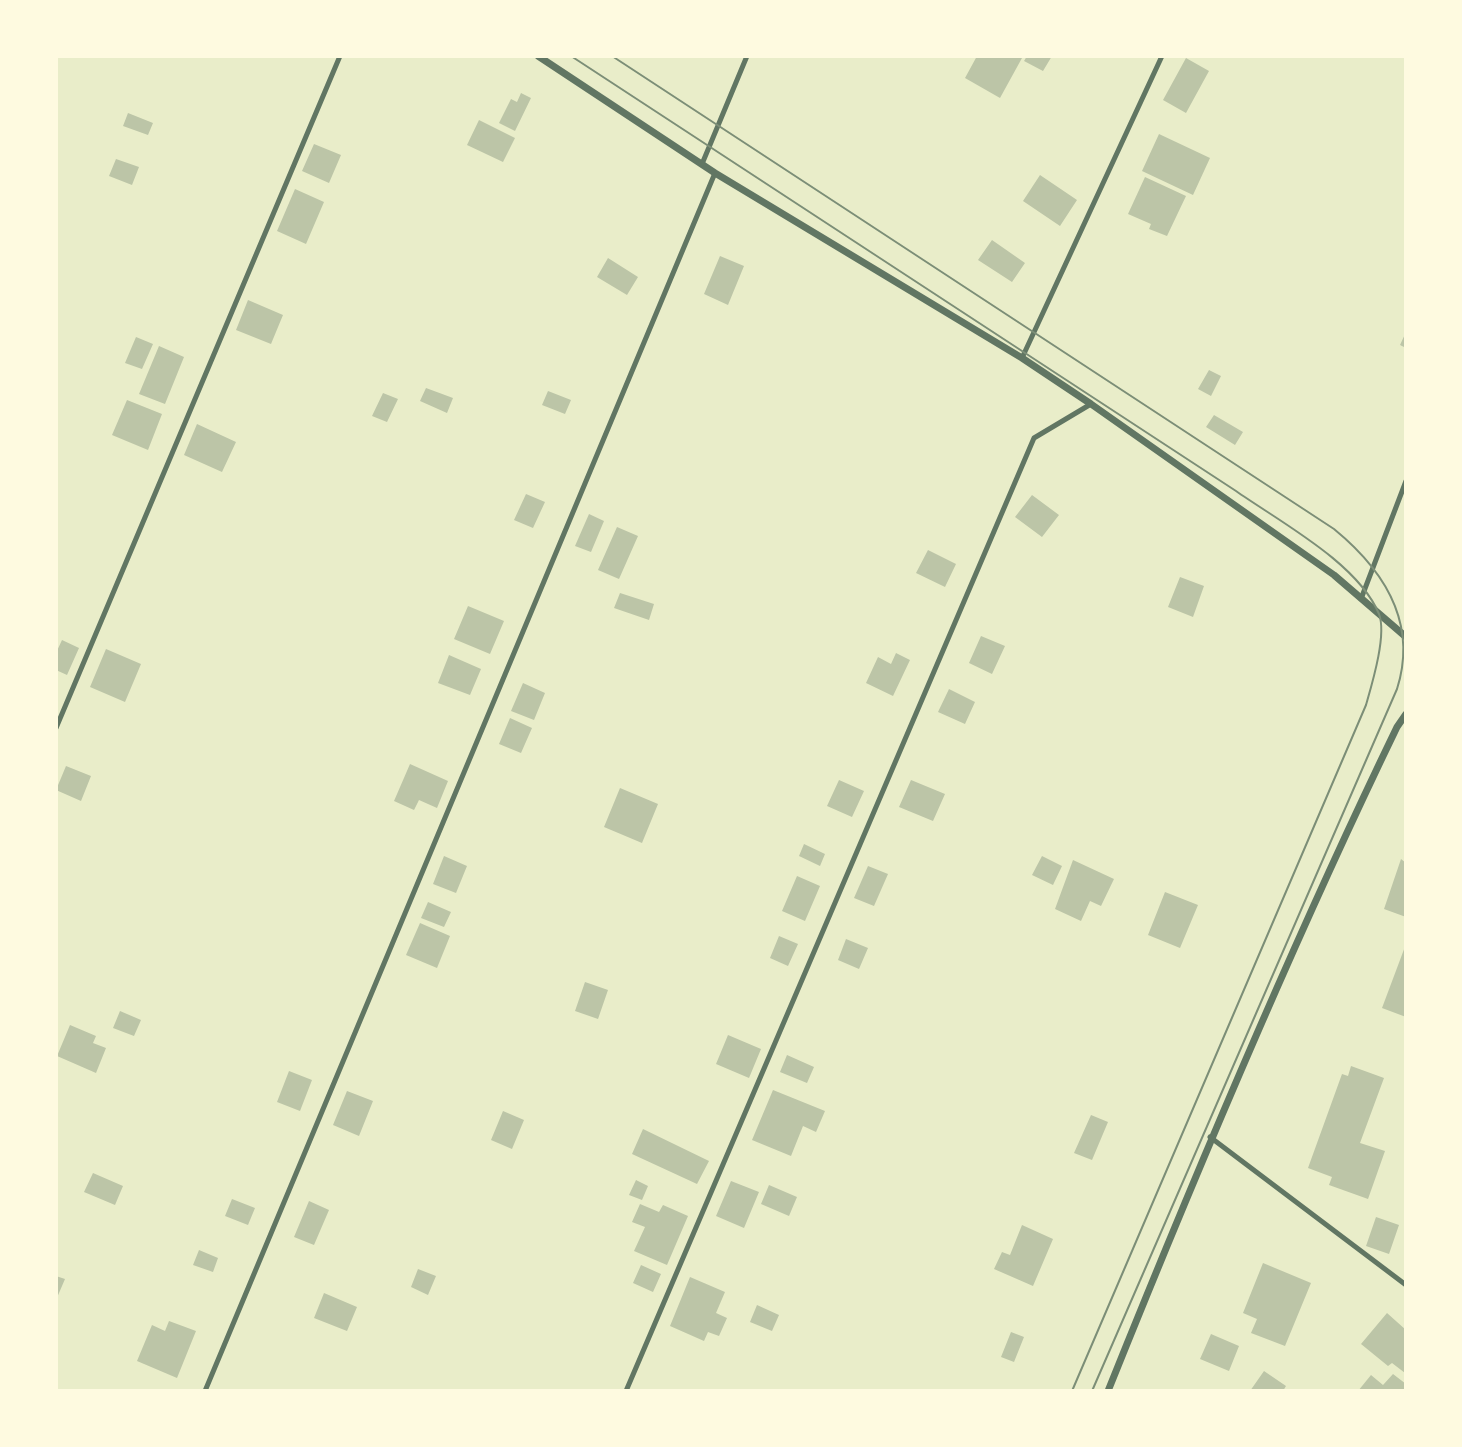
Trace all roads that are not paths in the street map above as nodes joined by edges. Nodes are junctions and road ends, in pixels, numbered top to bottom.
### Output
1 (341, 56) edge
2 (538, 56) edge
3 (747, 56) edge
4 (1162, 56) edge
5 (702, 164) junction
6 (715, 173) junction
7 (1023, 358) junction
8 (1091, 404) junction
9 (1406, 481) edge
10 (1361, 599) junction
11 (1406, 637) edge
12 (1406, 715) edge
13 (56, 728) edge
14 (1210, 1137) junction
15 (1406, 1285) edge
16 (205, 1391) edge
17 (626, 1391) edge
18 (1108, 1391) edge

1 - 13 lane
2 - 5 street
3 - 5 lane
4 - 7 lane
5 - 6 street
6 - 7 street
6 - 16 lane
7 - 8 street
8 - 10 street
8 - 17 lane
9 - 10 lane
10 - 11 street
12 - 14 street
14 - 15 lane
14 - 18 street

